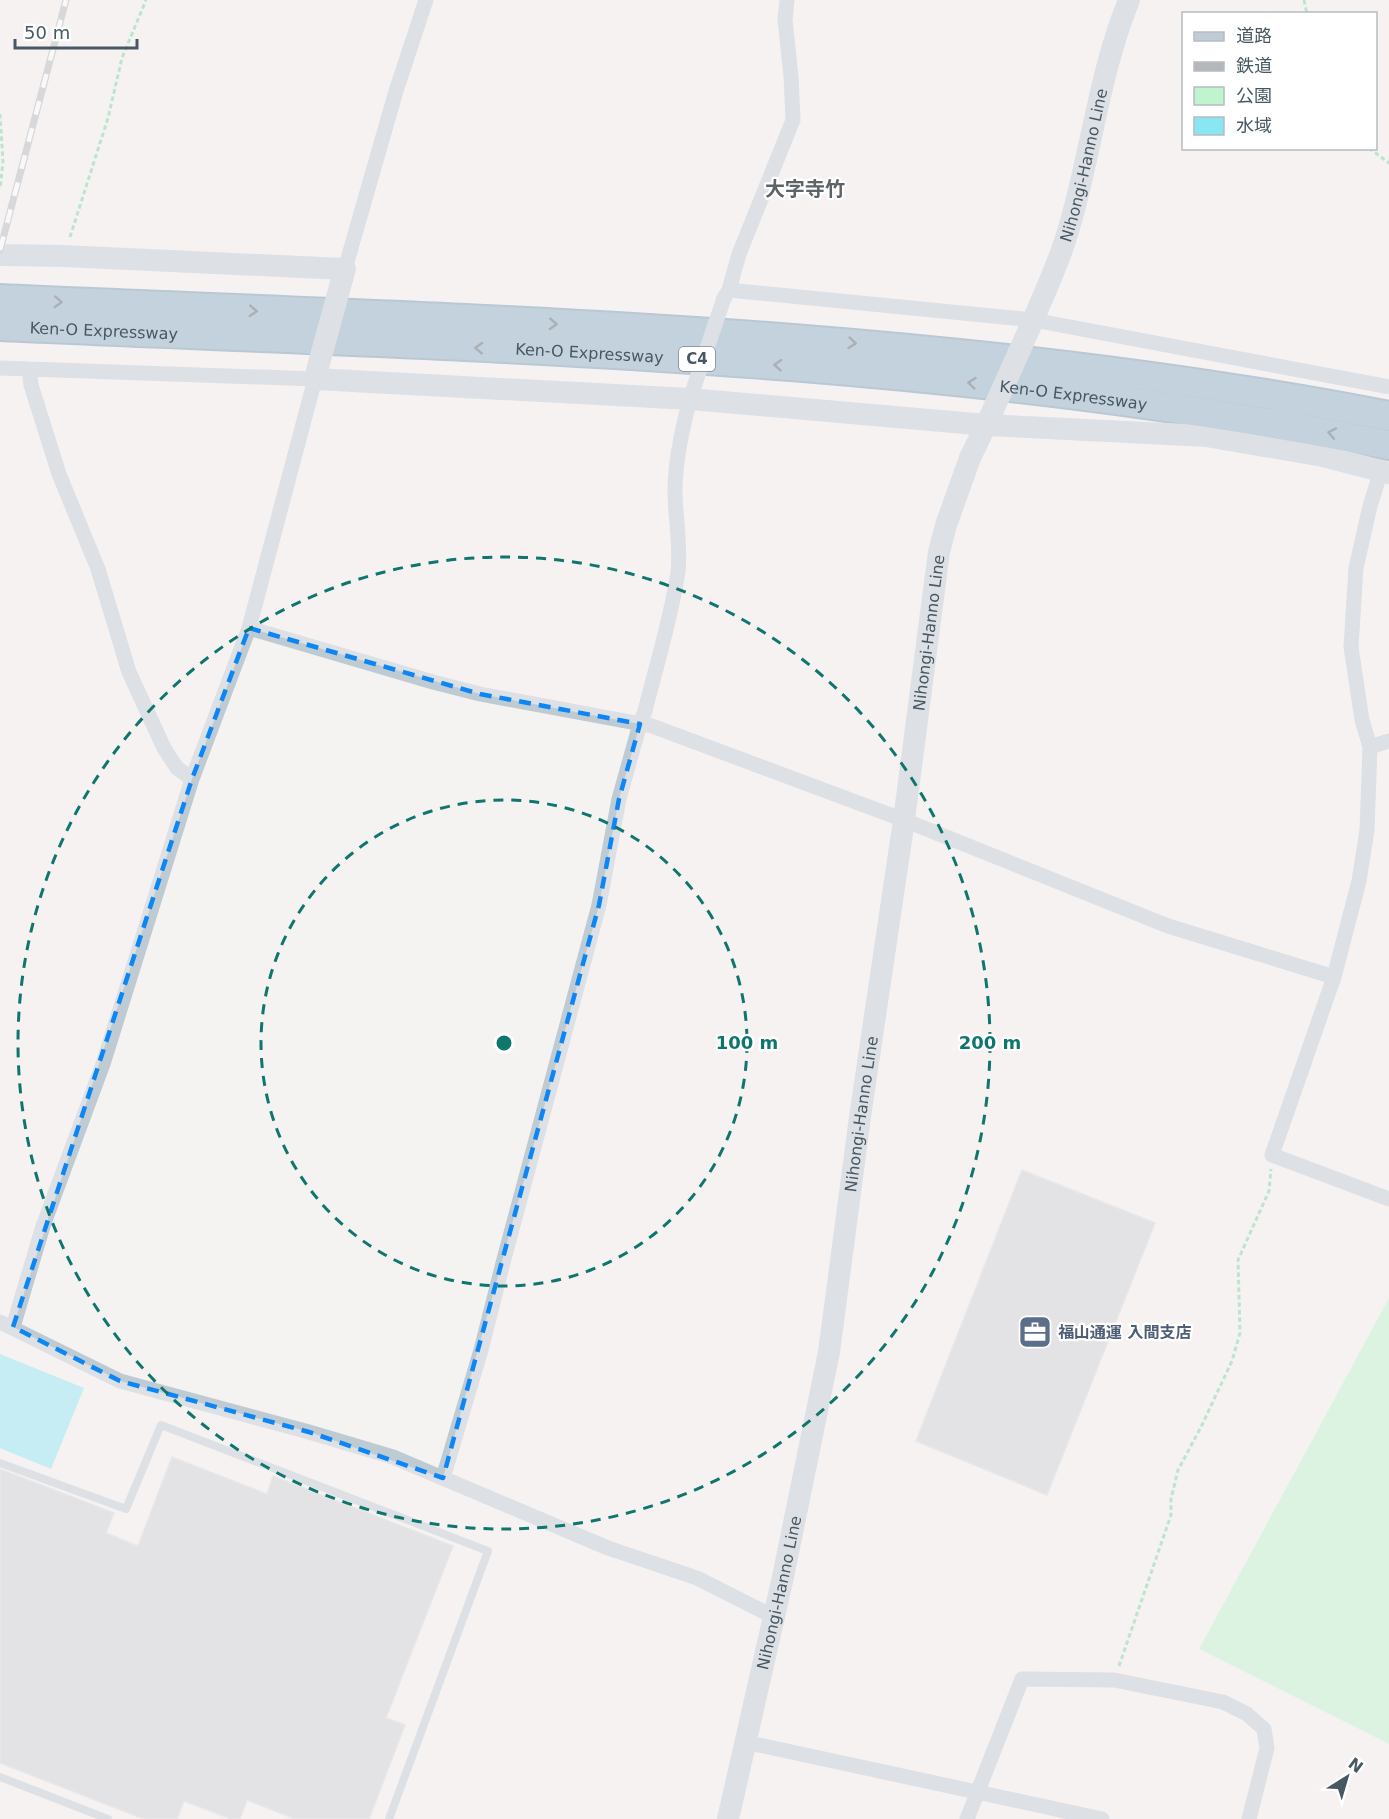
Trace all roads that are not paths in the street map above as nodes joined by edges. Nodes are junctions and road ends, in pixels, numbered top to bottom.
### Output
1 (426, 0) edge
2 (787, 0) edge
3 (1130, 0) edge
4 (0, 255) edge
5 (343, 276) junction
6 (727, 294) junction
7 (0, 299) edge
8 (1031, 324) junction
9 (0, 326) edge
10 (0, 368) edge
11 (29, 369) junction
12 (316, 373) junction
13 (1389, 387) edge
14 (692, 393) junction
15 (1389, 416) edge
16 (990, 417) junction
17 (1386, 463) edge
18 (249, 628) junction
19 (640, 724) junction
20 (1389, 741) edge
21 (1370, 747) junction
22 (192, 779) junction
23 (904, 820) junction
24 (1334, 977) junction
25 (1389, 1198) edge
26 (7, 1325) edge
27 (0, 1463) edge
28 (443, 1478) junction
29 (774, 1617) junction
30 (745, 1742) junction
31 (0, 1777) edge
32 (977, 1793) junction
33 (108, 1819) edge
34 (389, 1819) edge
35 (728, 1819) edge
36 (967, 1819) edge
37 (1102, 1819) edge
38 (1249, 1819) edge

1 - 5 street
2 - 6 street
3 - 8 main road, Nihongi-Hanno Line
4 - 5 main road
5 - 12 main road, bridge
6 - 8 street
6 - 14 street, bridge
7 -> 15 highway, Ken-O Expressway / C4
8 - 13 street
8 - 16 main road, Nihongi-Hanno Line, bridge
17 -> 9 highway, Ken-O Expressway / C4
10 - 11 street
11 - 12 street
11 - 22 street
12 - 14 main road
12 - 18 street
14 - 16 main road
14 - 19 street
16 - 17 main road
16 - 23 main road, Nihongi-Hanno Line
17 - 21 street
18 - 19 street
18 - 22 street
19 - 23 street
19 - 28 street
20 - 21 street
21 - 24 street
22 - 26 street
23 - 24 street
23 - 29 main road, Nihongi-Hanno Line
24 - 25 street
26 - 28 street
27 - 34 lane
28 - 29 street
29 - 30 main road, Nihongi-Hanno Line
30 - 32 street
30 - 35 main road, Nihongi-Hanno Line
31 - 33 lane
32 - 36 street
32 - 37 street
32 - 38 street

